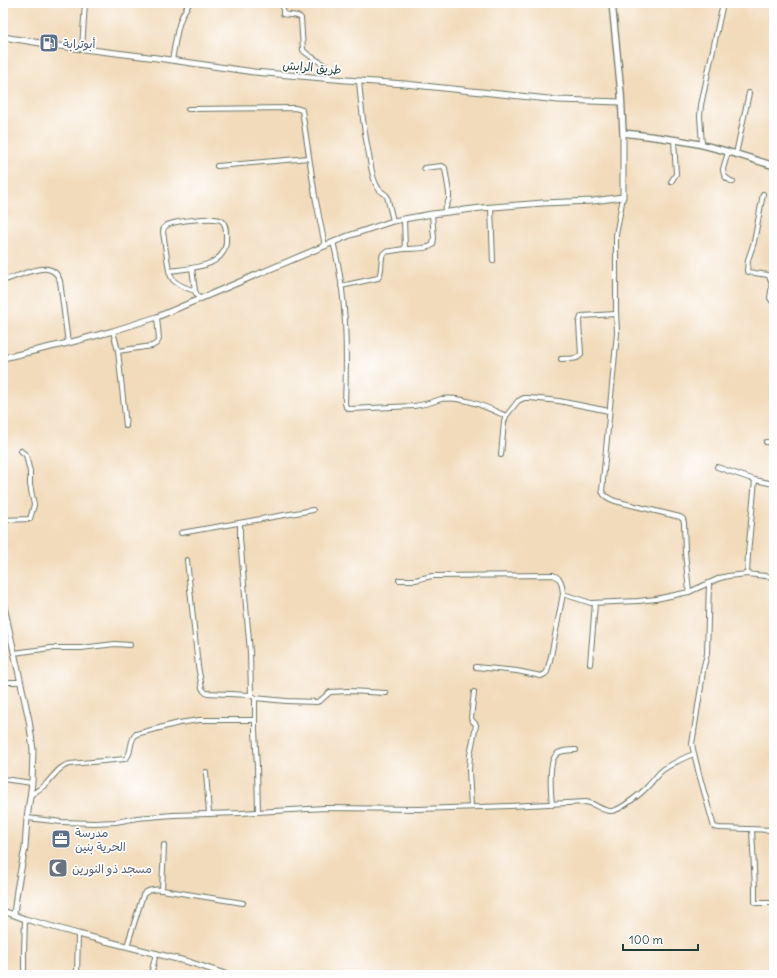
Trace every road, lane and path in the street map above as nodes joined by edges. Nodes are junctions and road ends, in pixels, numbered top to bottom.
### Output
1 (85, 3) edge
2 (190, 3) edge
3 (283, 3) edge
4 (612, 3) edge
5 (723, 3) edge
6 (3, 37) edge
7 (82, 49) junction
8 (172, 60) junction
9 (329, 79) junction
10 (359, 81) junction
11 (749, 93) dead end
12 (621, 102) junction
13 (188, 109) dead end
14 (623, 133) junction
15 (674, 140) junction
16 (702, 145) junction
17 (728, 152) junction
18 (736, 154) junction
19 (310, 158) junction
20 (216, 166) dead end
21 (774, 166) edge
22 (424, 168) dead end
23 (671, 182) dead end
24 (733, 182) dead end
25 (763, 194) dead end
26 (622, 197) junction
27 (491, 207) junction
28 (444, 212) junction
29 (432, 214) junction
30 (404, 219) junction
31 (393, 221) junction
32 (333, 242) junction
33 (324, 246) junction
34 (406, 249) junction
35 (493, 261) dead end
36 (192, 268) junction
37 (169, 270) junction
38 (3, 280) edge
39 (341, 286) junction
40 (194, 291) junction
41 (200, 299) junction
42 (774, 302) edge
43 (616, 314) junction
44 (157, 316) junction
45 (113, 331) junction
46 (68, 343) junction
47 (118, 351) junction
48 (3, 358) edge
49 (561, 359) dead end
50 (609, 411) junction
51 (506, 416) junction
52 (126, 426) dead end
53 (766, 442) dead end
54 (774, 443) edge
55 (21, 451) dead end
56 (501, 455) dead end
57 (717, 467) dead end
58 (755, 480) junction
59 (774, 484) edge
60 (313, 510) dead end
61 (3, 520) edge
62 (240, 523) junction
63 (181, 533) dead end
64 (187, 560) dead end
65 (747, 574) junction
66 (774, 577) edge
67 (399, 580) dead end
68 (709, 583) junction
69 (689, 592) junction
70 (563, 594) junction
71 (3, 602) edge
72 (595, 603) junction
73 (130, 645) dead end
74 (14, 653) junction
75 (590, 664) dead end
76 (476, 667) dead end
77 (3, 682) edge
78 (21, 682) junction
79 (386, 692) dead end
80 (474, 692) dead end
81 (251, 695) junction
82 (255, 698) junction
83 (255, 720) junction
84 (576, 750) dead end
85 (694, 754) junction
86 (206, 772) dead end
87 (3, 779) edge
88 (32, 783) junction
89 (31, 794) junction
90 (552, 804) junction
91 (471, 807) junction
92 (258, 812) junction
93 (209, 814) junction
94 (27, 818) junction
95 (752, 830) junction
96 (774, 830) edge
97 (164, 845) dead end
98 (162, 890) junction
99 (242, 903) dead end
100 (774, 903) edge
101 (3, 911) edge
102 (14, 914) junction
103 (25, 919) junction
104 (78, 934) junction
105 (127, 946) junction
106 (156, 953) junction
107 (24, 975) edge
108 (78, 975) edge
109 (151, 975) edge
110 (228, 975) edge

1 - 7 street
2 - 8 street
3 - 9 street
4 - 12 main road
5 - 16 street
6 - 7 street, طريق الرابش
7 - 8 street, طريق الرابش
8 - 9 street, طريق الرابش
9 - 10 street, طريق الرابش
10 - 12 street, طريق الرابش
10 - 31 street
11 - 18 street
12 - 14 main road
13 - 19 street
14 - 15 main road
14 - 26 street
15 - 16 main road
15 - 23 street
16 - 17 main road
17 - 18 main road
17 - 24 street
18 - 21 main road
19 - 20 street
19 - 33 street
22 - 28 street
25 - 42 street
26 - 27 street
26 - 43 street
27 - 28 street
27 - 35 street
28 - 29 street
29 - 30 street
29 - 34 street
30 - 31 street
30 - 34 street
31 - 32 street
32 - 33 street
32 - 39 street
33 - 41 street
34 - 39 street
36 - 37 street
36 - 37 street
36 - 40 street
37 - 40 street
38 - 46 street
39 - 51 street
40 - 41 street
41 - 44 street
43 - 49 street
43 - 50 street
44 - 45 street
44 - 47 street
45 - 46 street
45 - 47 street
46 - 48 street
47 - 52 street
50 - 51 street
50 - 69 street
51 - 56 street
53 - 54 street
55 - 61 street
57 - 58 street
58 - 59 street
58 - 65 street
60 - 62 street
62 - 63 street
62 - 81 street
64 - 81 street
65 - 66 street
65 - 68 street
67 - 70 street
68 - 69 street
68 - 85 street
69 - 72 street
70 - 72 street
70 - 76 street
71 - 74 street
72 - 75 street
73 - 74 street
74 - 78 street
77 - 78 street
78 - 88 street
79 - 82 street
80 - 91 street
81 - 82 street
82 - 83 street
83 - 89 street
83 - 92 street
84 - 90 street
85 - 90 street
85 - 95 street
86 - 93 street
87 - 88 street
88 - 89 street
89 - 94 street
90 - 91 street
91 - 92 street
92 - 93 street
93 - 94 street
94 - 102 street
95 - 96 street
95 - 100 street
97 - 98 street
98 - 99 street
98 - 105 street
101 - 102 street
102 - 103 street
103 - 104 street
103 - 107 street
104 - 105 street
104 - 108 street
105 - 106 street
106 - 109 street
106 - 110 street

